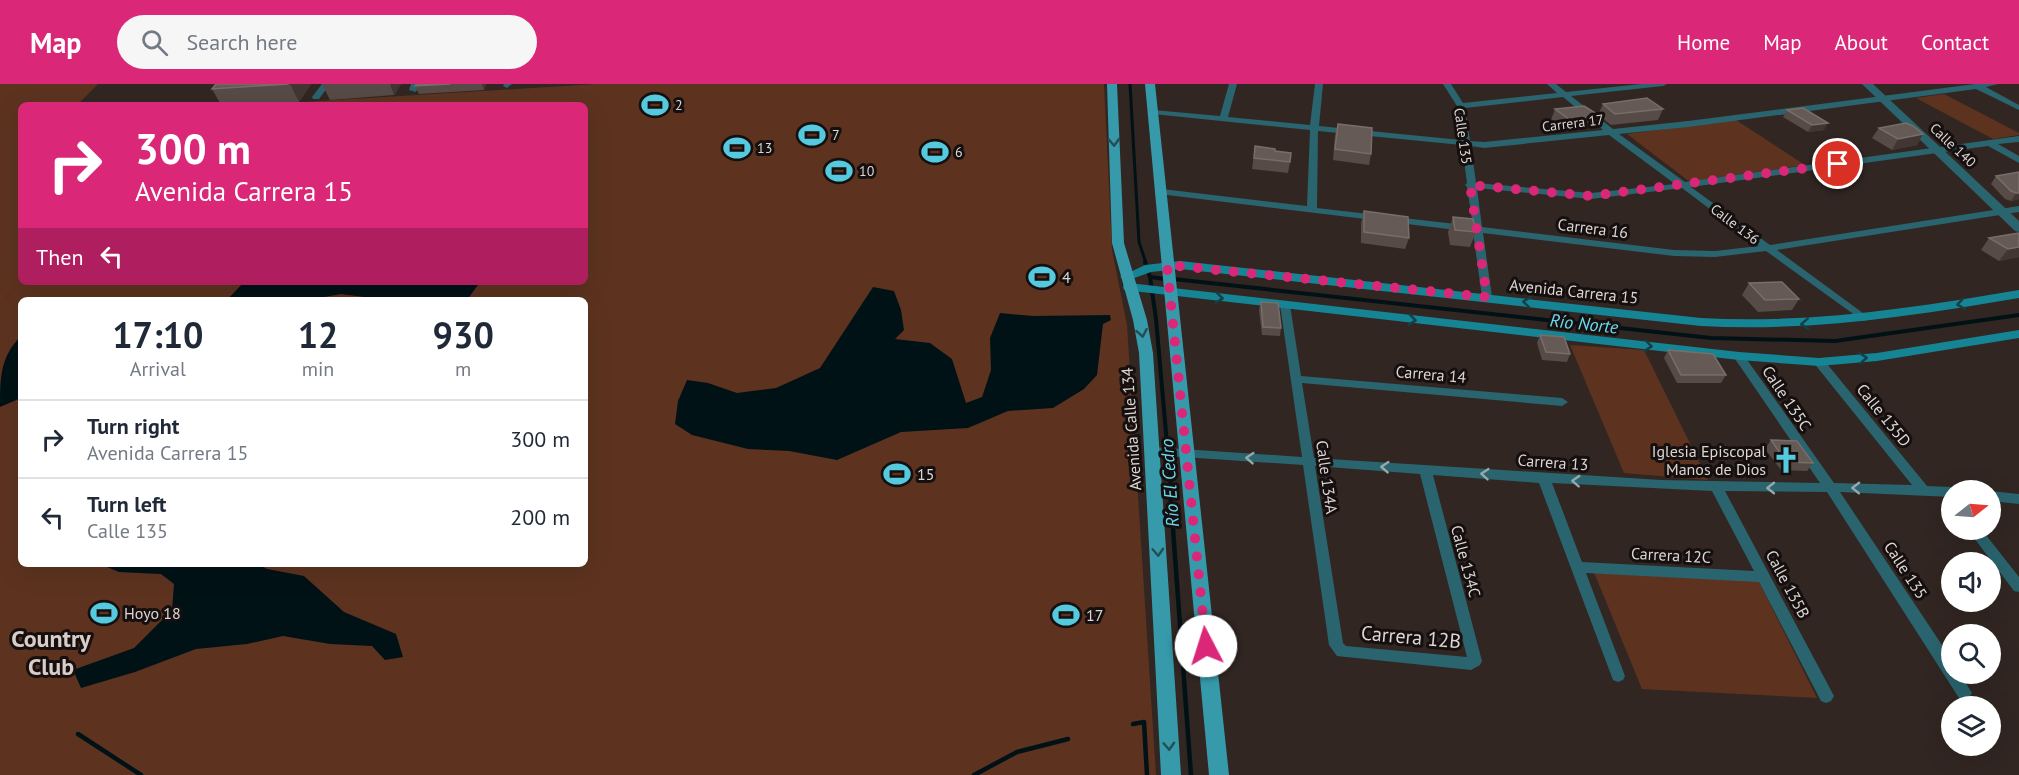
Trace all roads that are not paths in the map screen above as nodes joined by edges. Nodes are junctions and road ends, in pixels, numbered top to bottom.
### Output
1 (326, 84) edge
2 (1112, 84) edge
3 (1150, 84) edge
4 (1233, 84) edge
5 (1319, 84) edge
6 (1447, 84) edge
7 (1551, 84) edge
8 (1663, 84) edge
9 (1867, 84) edge
10 (1994, 84) edge
11 (1977, 86) junction
12 (1565, 95) junction
13 (316, 97) dead end
14 (1883, 99) junction
15 (1461, 106) junction
16 (2019, 108) edge
17 (1153, 112) junction
18 (1223, 119) junction
19 (1314, 129) junction
20 (1611, 132) junction
21 (2019, 139) edge
22 (1988, 143) junction
23 (1464, 145) junction
24 (1936, 150) junction
25 (2019, 160) edge
26 (1470, 185) junction
27 (1683, 185) junction
28 (1162, 192) junction
29 (1312, 209) junction
30 (2019, 209) edge
31 (2001, 211) junction
32 (2019, 228) edge
33 (1477, 230) junction
34 (1768, 248) junction
35 (1164, 268) junction
36 (1131, 284) junction
37 (1166, 290) junction
38 (2019, 294) edge
39 (1487, 297) junction
40 (1285, 305) junction
41 (1863, 318) junction
42 (2019, 334) edge
43 (1739, 356) junction
44 (1819, 362) junction
45 (1296, 378) junction
46 (1562, 402) dead end
47 (1170, 452) junction
48 (1308, 462) junction
49 (1425, 469) junction
50 (1544, 479) junction
51 (1717, 488) junction
52 (1829, 488) junction
53 (1923, 490) junction
54 (1941, 493) edge
55 (2001, 497) edge
56 (2019, 499) edge
57 (1983, 540) edge
58 (1577, 567) junction
59 (1764, 577) junction
60 (2019, 587) edge
61 (1342, 652) joint
62 (1941, 656) edge
63 (1475, 661) joint
64 (1618, 676) dead end
65 (1959, 684) edge
66 (1964, 693) dead end
67 (1826, 696) dead end
68 (1171, 775) edge
69 (1219, 775) edge

1 - 13 street
2 -> 36 main road, Avenida Calle 134
3 - 17 main road, Avenida Calle 134
4 - 18 street
5 - 19 street
6 - 15 street, Calle 135
7 - 12 street, Calle 136
8 - 12 street
9 - 14 street, Calle 140
10 - 11 street, Carrera 17
11 - 14 street, Carrera 17
11 - 16 street
12 - 15 street
12 - 20 street, Calle 136
14 - 20 street, Carrera 17
14 - 24 street, Calle 140
15 - 23 street, Calle 135
17 - 18 street, Carrera 17
17 - 28 main road, Avenida Calle 134
18 - 19 street, Carrera 17
19 - 23 street, Carrera 17
19 - 29 street
20 - 23 street, Carrera 17
20 - 27 street, Calle 136
21 - 22 street
22 - 24 street
22 - 25 street
23 - 26 street, Calle 135
24 - 27 street
24 - 31 street, Calle 140
26 - 27 street
26 - 33 street, Calle 135
27 - 34 street, Calle 136
28 - 29 street, Carrera 16
28 - 35 main road, Avenida Calle 134
29 - 33 street, Carrera 16
30 - 31 street, Carrera 16
31 - 32 street, Calle 140
31 - 34 street, Carrera 16
33 - 34 street, Carrera 16
33 - 39 street, Calle 135
34 - 41 street, Calle 136
35 - 36 main road, Avenida Carrera 15
35 - 37 main road, Avenida Calle 134
35 - 39 main road, Avenida Carrera 15
36 - 37 main road
36 -> 47 main road, Avenida Calle 134
37 -> 40 main road
37 - 47 main road, Avenida Calle 134
38 -> 41 main road, Avenida Carrera 15
41 -> 39 main road, Avenida Carrera 15
40 -> 43 main road
40 - 45 street, Calle 134A
44 -> 42 main road
43 - 44 main road
43 - 52 street, Calle 135C
44 - 53 street, Calle 135D
45 - 46 street, Carrera 14
45 - 48 street, Calle 134A
48 -> 47 street, Carrera 13
47 -> 68 main road, Avenida Calle 134
47 - 69 main road, Avenida Calle 134
49 -> 48 street, Carrera 13
48 - 61 street, Calle 134A
50 -> 49 street, Carrera 13
49 - 63 street, Calle 134C
51 -> 50 street, Carrera 13
50 - 58 street
52 -> 51 street, Carrera 13
51 - 59 street, Calle 135B
53 -> 52 street, Carrera 13
52 - 62 street, Calle 135
53 - 54 street, Carrera 13
55 - 56 street
57 - 60 street
58 - 59 street, Carrera 12C
58 - 64 street
59 - 67 street, Calle 135B
61 - 63 street, Carrera 12B
65 - 66 street, Calle 135

